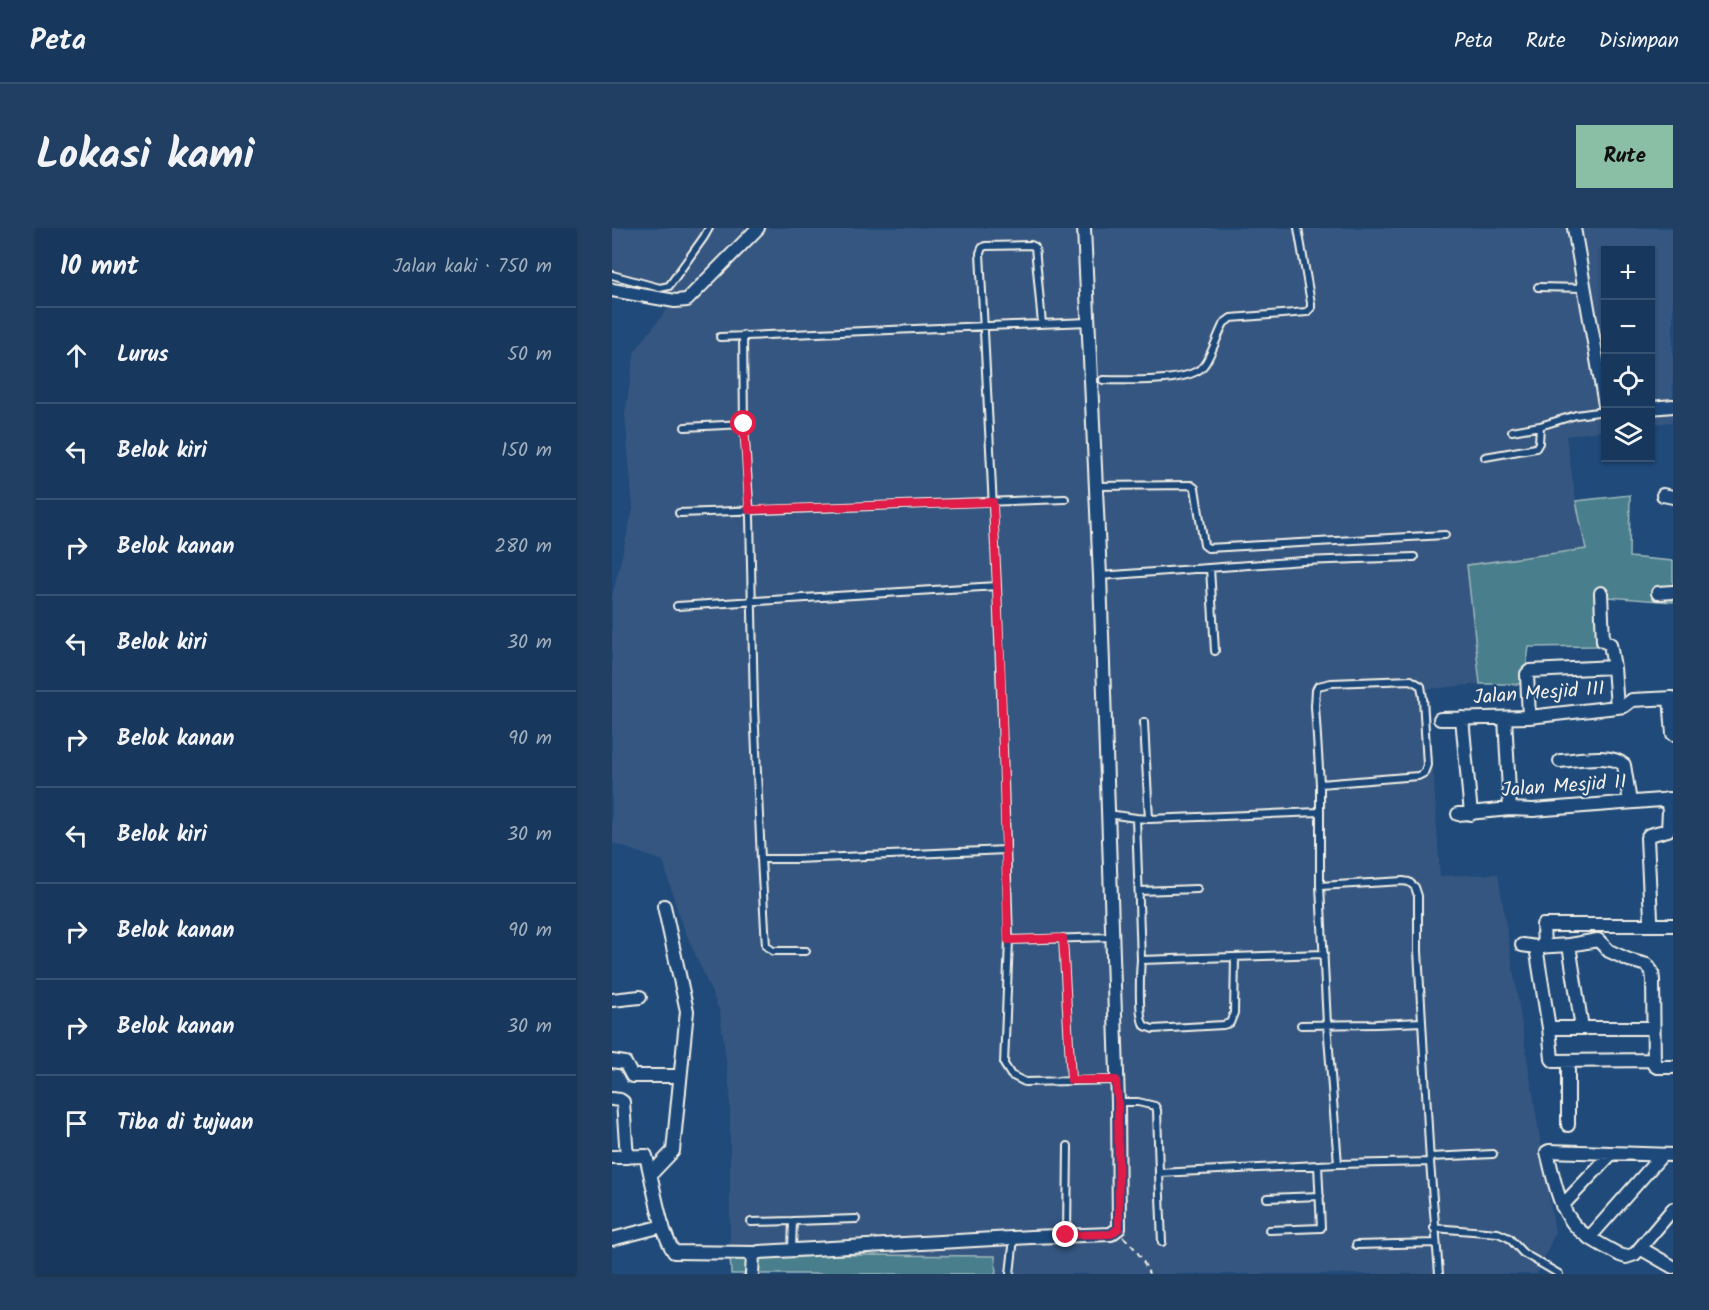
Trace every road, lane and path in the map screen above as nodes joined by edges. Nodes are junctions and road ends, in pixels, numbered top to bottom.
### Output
1 (709, 228) edge
2 (758, 228) edge
3 (1084, 228) edge
4 (1298, 228) edge
5 (1574, 228) edge
6 (612, 274) edge
7 (1538, 287) dead end
8 (1584, 288) junction
9 (612, 290) edge
10 (1088, 322) junction
11 (1042, 324) junction
12 (984, 326) junction
13 (743, 335) junction
14 (720, 337) dead end
15 (1103, 380) dead end
16 (1601, 383) edge
17 (1673, 406) edge
18 (1655, 408) edge
19 (1601, 412) edge
20 (744, 424) junction
21 (1540, 426) junction
22 (685, 427) dead end
23 (1512, 431) dead end
24 (1485, 458) dead end
25 (1095, 486) junction
26 (1065, 499) dead end
27 (993, 502) junction
28 (749, 510) junction
29 (680, 513) dead end
30 (1445, 535) dead end
31 (1414, 557) dead end
32 (1210, 568) junction
33 (1100, 576) junction
34 (997, 586) junction
35 (1601, 592) dead end
36 (1658, 592) dead end
37 (1673, 592) edge
38 (752, 601) junction
39 (677, 606) dead end
40 (1215, 651) dead end
41 (1614, 667) junction
42 (1672, 698) edge
43 (1617, 707) junction
44 (1529, 717) junction
45 (1462, 718) junction
46 (1504, 718) junction
47 (1440, 719) dead end
48 (1144, 722) dead end
49 (1673, 734) edge
50 (1560, 761) dead end
51 (1320, 784) junction
52 (1670, 799) edge
53 (1630, 802) junction
54 (1510, 809) junction
55 (1319, 812) junction
56 (1108, 814) junction
57 (1136, 818) junction
58 (1149, 819) junction
59 (1006, 850) junction
60 (761, 859) junction
61 (1320, 886) junction
62 (1197, 889) dead end
63 (1139, 891) junction
64 (664, 906) dead end
65 (1649, 925) junction
66 (1673, 925) edge
67 (1112, 937) junction
68 (1063, 938) junction
69 (1008, 940) junction
70 (1522, 945) dead end
71 (1569, 945) junction
72 (1540, 947) junction
73 (806, 951) dead end
74 (1324, 954) junction
75 (1235, 957) junction
76 (1140, 960) junction
77 (640, 997) dead end
78 (612, 1000) edge
79 (1422, 1022) junction
80 (1327, 1024) junction
81 (1301, 1025) dead end
82 (1549, 1028) junction
83 (1582, 1028) junction
84 (1653, 1028) junction
85 (612, 1061) edge
86 (1568, 1061) junction
87 (1654, 1064) junction
88 (1673, 1067) edge
89 (680, 1076) junction
90 (1071, 1080) junction
91 (1116, 1080) junction
92 (612, 1099) edge
93 (1118, 1102) junction
94 (1568, 1125) dead end
95 (1068, 1146) dead end
96 (1493, 1154) dead end
97 (1611, 1154) junction
98 (1668, 1155) edge
99 (612, 1157) edge
100 (627, 1157) junction
101 (1430, 1159) junction
102 (1338, 1164) junction
103 (1318, 1165) junction
104 (1159, 1173) junction
105 (651, 1174) junction
106 (1320, 1196) junction
107 (1267, 1198) dead end
108 (1562, 1206) junction
109 (1673, 1209) edge
110 (856, 1219) dead end
111 (793, 1221) junction
112 (751, 1222) dead end
113 (663, 1226) junction
114 (1434, 1228) junction
115 (1269, 1230) dead end
116 (1116, 1232) junction
117 (1066, 1235) junction
118 (1014, 1238) junction
119 (1589, 1238) junction
120 (612, 1239) edge
121 (1162, 1242) dead end
122 (1436, 1243) junction
123 (1356, 1245) dead end
124 (1640, 1248) junction
125 (792, 1249) junction
126 (755, 1253) junction
127 (1673, 1267) edge
128 (752, 1274) edge
129 (1010, 1274) edge
130 (1149, 1274) edge
131 (1439, 1274) edge
132 (1559, 1274) edge

1 - 6 lane
2 - 9 street
3 - 10 street
4 - 15 lane
5 - 8 street
7 - 8 lane
8 - 16 street
10 - 11 lane
10 - 25 street
11 - 12 lane
11 - 12 lane
12 - 13 lane
12 - 27 lane
13 - 14 lane
13 - 20 lane
17 - 18 street
19 - 21 lane
20 - 22 lane
20 - 28 lane
21 - 23 lane
21 - 24 lane
25 - 30 lane
25 - 33 street
26 - 27 lane
27 - 28 lane
27 - 34 lane
28 - 29 lane
28 - 38 lane
31 - 32 lane
32 - 33 lane
32 - 40 lane
33 - 56 street
34 - 38 lane
34 - 59 lane
35 - 41 street
36 - 37 street
38 - 39 lane
38 - 60 lane
41 - 43 street
41 - 44 street
42 - 43 street, Jalan Mesjid III
42 - 49 street
43 - 44 street, Jalan Mesjid III
44 - 46 street, Jalan Mesjid III
45 - 46 street, Jalan Mesjid III
45 - 47 street, Jalan Mesjid III
45 - 54 street, Jalan Mesjid II
46 - 54 street
48 - 58 lane
50 - 53 street
51 - 51 lane
51 - 55 lane
52 - 53 street, Jalan Mesjid II
52 - 65 street
53 - 54 street, Jalan Mesjid II
55 - 58 lane
55 - 61 lane
56 - 57 lane
56 - 67 street
57 - 58 lane
57 - 63 lane
59 - 60 lane
59 - 69 lane
60 - 73 lane
61 - 74 lane
61 - 79 lane
62 - 63 lane
63 - 76 lane
64 - 89 street
65 - 66 street
65 - 72 street
67 - 68 lane
67 - 91 street
68 - 69 lane
68 - 90 lane
69 - 90 lane
70 - 72 street
71 - 72 street
71 - 83 street
71 - 84 street
72 - 82 street
74 - 75 lane
74 - 80 lane
75 - 76 lane
75 - 76 lane
77 - 78 street
79 - 80 lane
79 - 101 lane
80 - 81 lane
80 - 102 lane
82 - 83 street
82 - 86 street
83 - 84 street
84 - 87 street
85 - 89 street
86 - 87 street
86 - 94 street
87 - 88 street
89 - 105 street
90 - 91 lane
91 - 93 street
92 - 100 street
93 - 104 lane
93 - 116 street
95 - 117 lane
96 - 101 lane
97 - 98 street
97 - 108 street
97 - 108 street
98 - 119 street
99 - 100 street
100 - 105 street
101 - 102 lane
101 - 114 lane
102 - 103 lane
103 - 104 lane
103 - 106 lane
104 - 121 lane
105 - 113 street
106 - 107 lane
106 - 115 lane
108 - 119 street
109 - 124 street
110 - 111 lane
111 - 112 lane
111 - 125 lane
113 - 120 street
113 - 126 street
114 - 122 lane
114 - 132 lane
116 - 117 street
116 - 130 path
117 - 118 street
118 - 125 street
118 - 129 lane
119 - 124 street
122 - 123 lane
122 - 131 lane
124 - 127 street
125 - 126 street
126 - 128 street

